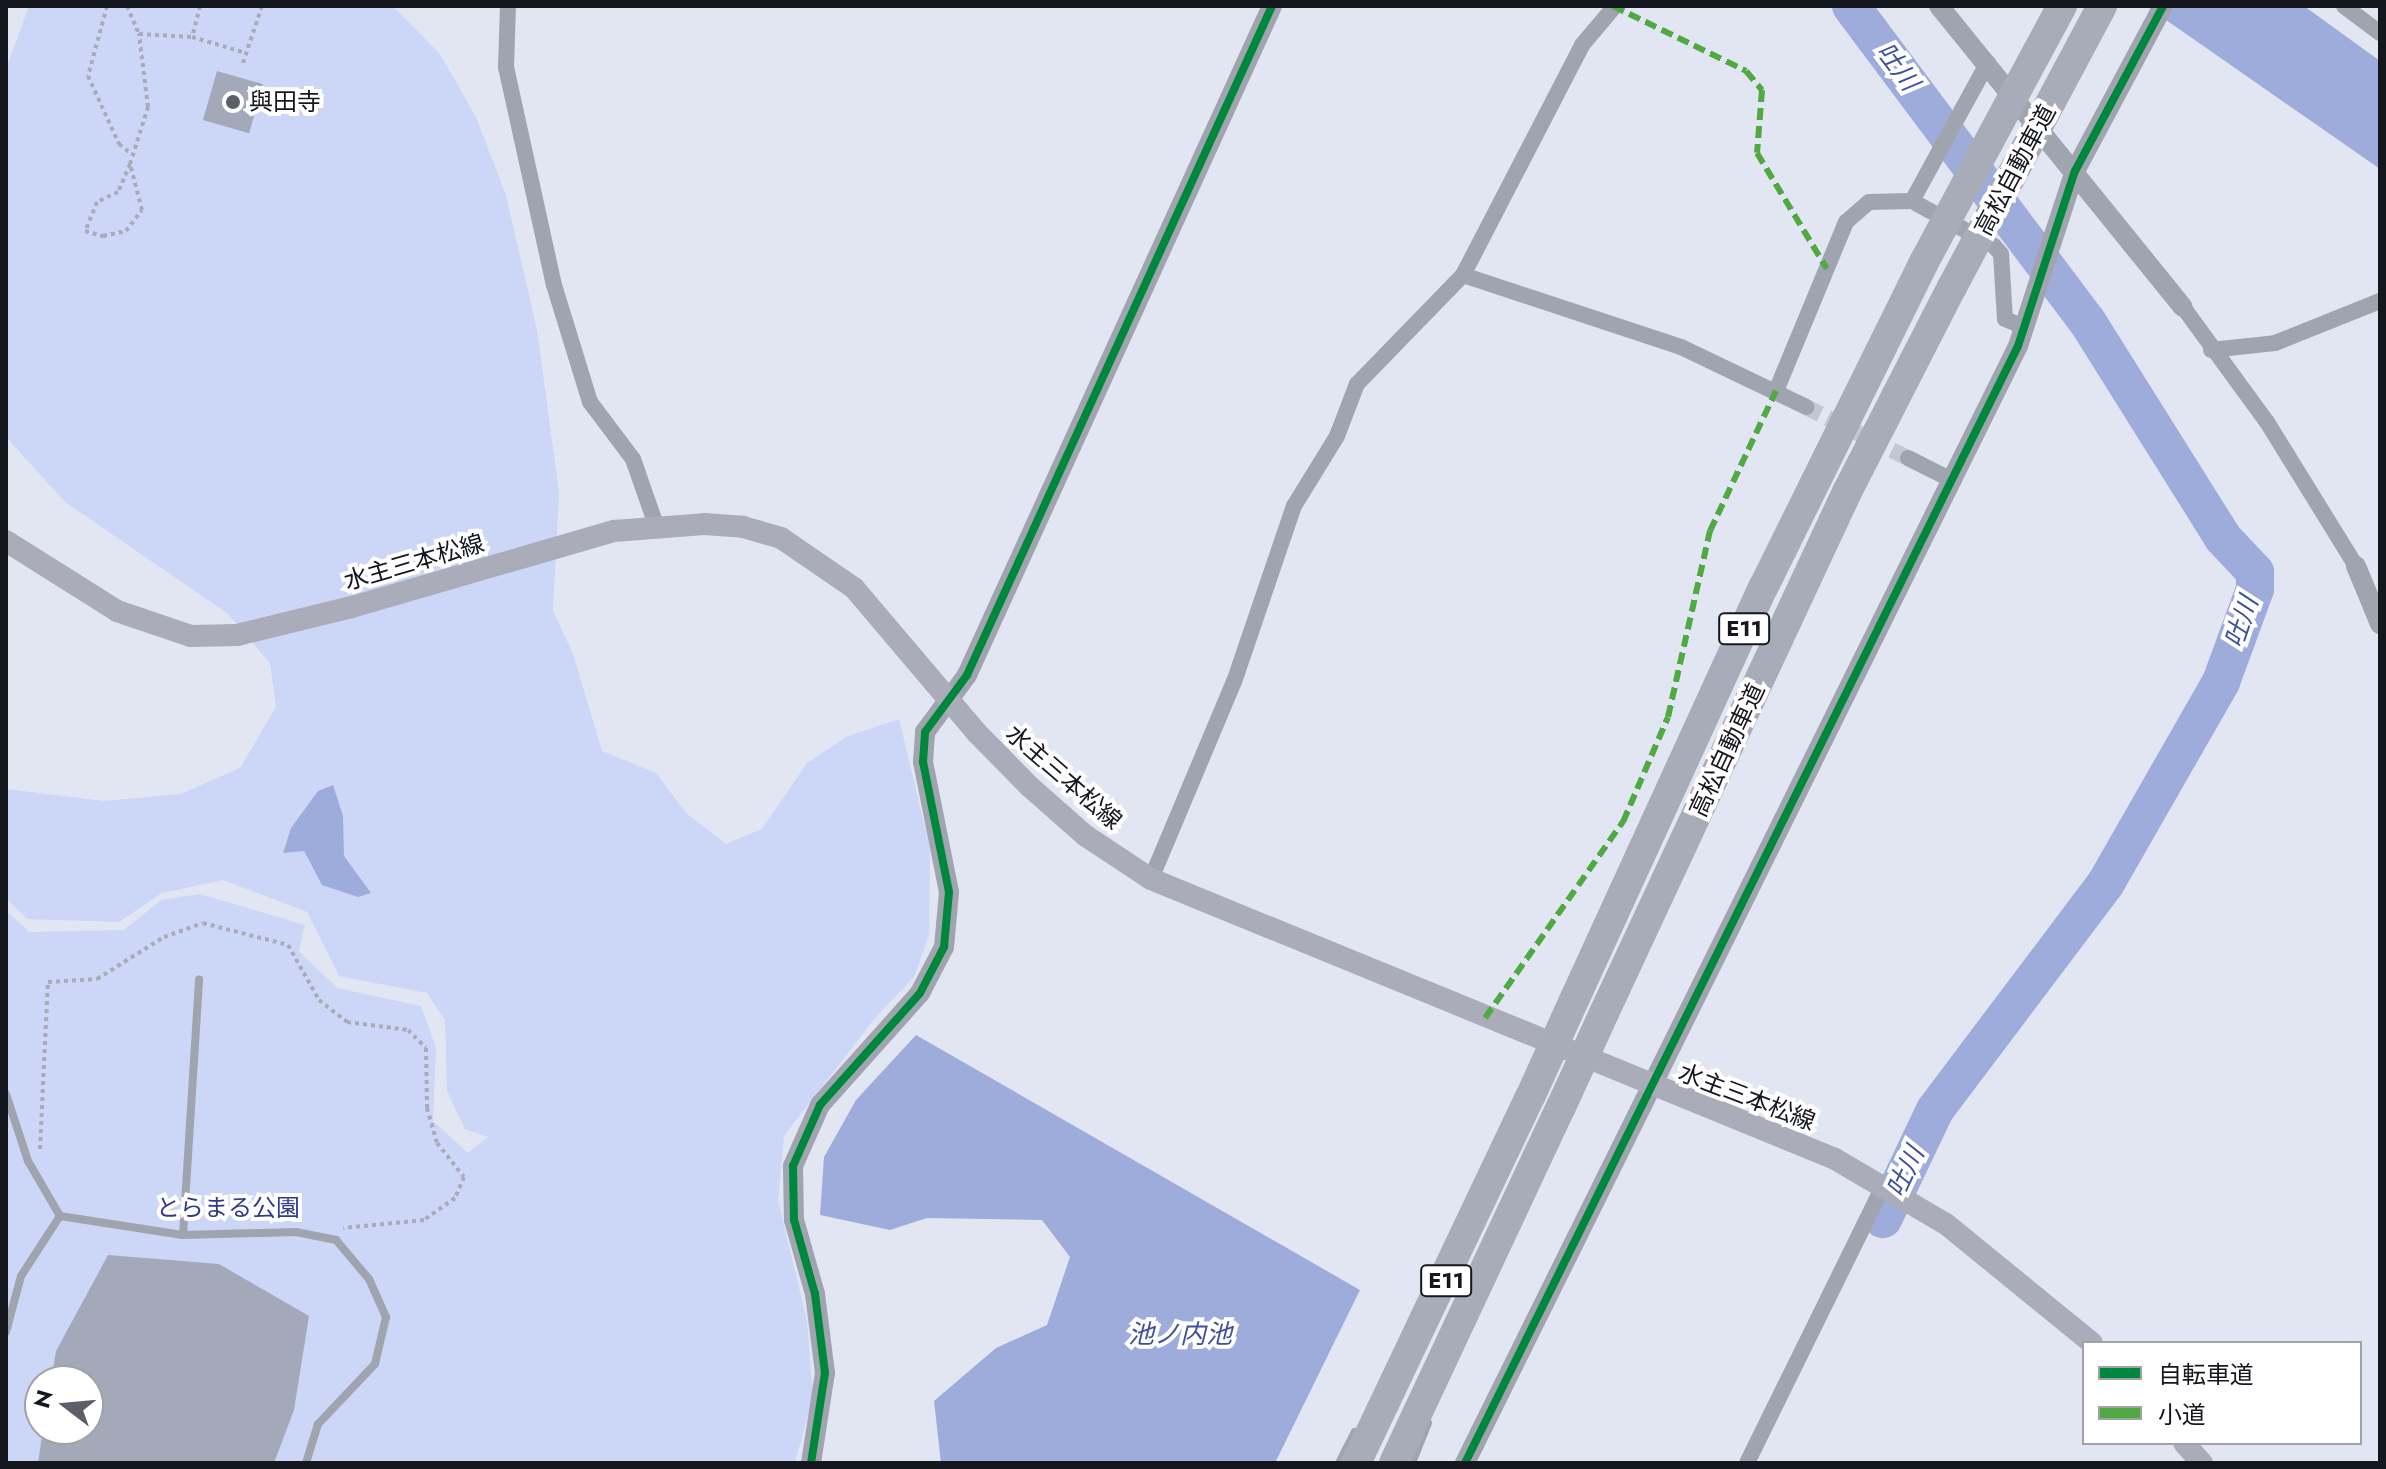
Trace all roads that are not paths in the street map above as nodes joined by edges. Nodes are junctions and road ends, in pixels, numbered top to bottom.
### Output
1 (508, 6) edge
2 (1272, 6) edge
3 (1615, 6) edge
4 (1939, 6) edge
5 (2062, 6) edge
6 (2102, 6) edge
7 (2163, 6) edge
8 (2344, 6) edge
9 (2380, 33) edge
10 (1988, 62) junction
11 (2075, 171) junction
12 (1912, 201) junction
13 (1463, 275) junction
14 (2380, 301) edge
15 (2183, 307) joint
16 (2024, 327) junction
17 (2211, 350) junction
18 (1776, 391) junction
19 (1806, 407) tunnel mouth
20 (1908, 458) tunnel mouth
21 (1950, 479) junction
22 (656, 525) junction
23 (6, 541) edge
24 (2356, 566) joint
25 (2380, 624) edge
26 (950, 697) junction
27 (1151, 879) junction
28 (199, 979) dead end
29 (1650, 1087) junction
30 (6, 1094) edge
31 (1883, 1187) junction
32 (60, 1216) junction
33 (183, 1235) junction
34 (1443, 1289) junction
35 (1472, 1302) junction
36 (6, 1332) edge
37 (2090, 1341) edge
38 (1436, 1401) dead end
39 (1431, 1415) dead end
40 (2186, 1445) edge
41 (306, 1463) edge
42 (811, 1463) edge
43 (1339, 1463) edge
44 (1356, 1463) edge
45 (1394, 1463) edge
46 (1412, 1463) edge
47 (1465, 1463) edge
48 (1747, 1463) edge
49 (2202, 1463) edge

1 - 22 street
2 - 26 street
3 - 13 street
4 - 10 street
5 - 34 highway, 高松自動車道 / E11, bridge
6 - 35 highway, 高松自動車道 / E11, bridge
7 - 11 street
8 - 9 street
10 - 11 street
10 - 12 street
11 - 15 street
11 - 16 street
12 - 16 street
12 - 18 street
13 - 18 street
13 - 27 street
14 - 17 street
15 - 17 street
16 - 21 street
17 - 24 street
18 - 19 street
20 - 21 street
21 - 29 street
22 - 23 main road, 水主三本松線
22 - 26 main road, 水主三本松線
24 - 25 street
26 - 27 main road, 水主三本松線
26 - 42 street
27 - 29 main road, 水主三本松線
28 - 33 lane
29 - 31 main road, 水主三本松線
29 - 47 street
30 - 32 lane
31 - 37 main road, 水主三本松線
31 - 48 street
32 - 33 lane
32 - 36 lane
33 - 41 lane
34 - 43 lane
34 - 44 highway, 高松自動車道 / E11
35 - 38 lane
35 - 45 highway, 高松自動車道 / E11
39 - 46 lane
40 - 49 main road

